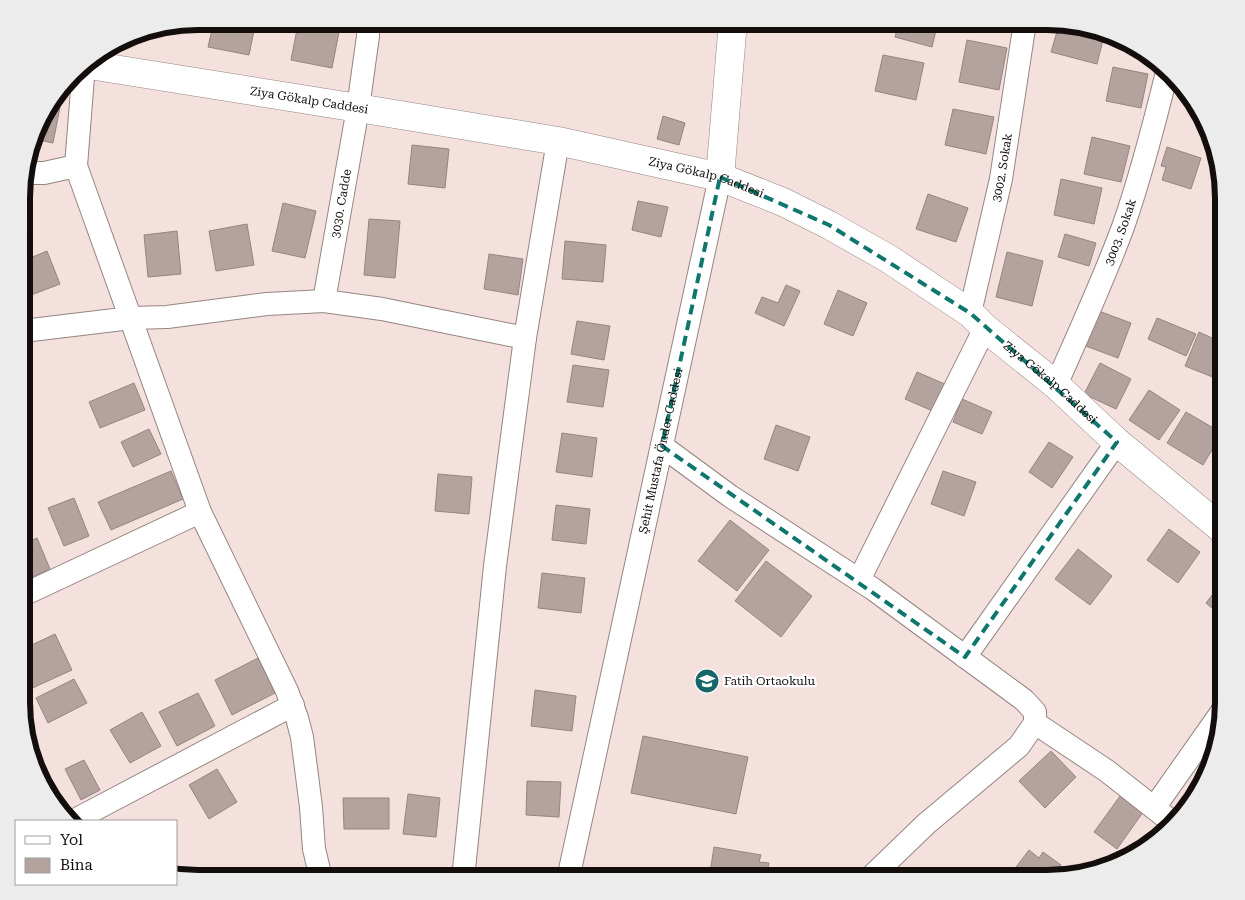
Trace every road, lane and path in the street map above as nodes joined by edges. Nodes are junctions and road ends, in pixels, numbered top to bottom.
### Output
1 (368, 30) edge
2 (732, 30) edge
3 (1024, 30) edge
4 (95, 66) edge
5 (83, 76) edge
6 (1165, 79) edge
7 (358, 108) junction
8 (558, 141) junction
9 (76, 166) junction
10 (32, 173) edge
11 (720, 177) junction
12 (324, 301) junction
13 (131, 318) junction
14 (978, 320) junction
15 (30, 330) edge
16 (525, 338) junction
17 (1056, 385) junction
18 (1116, 442) junction
19 (662, 446) junction
20 (200, 512) junction
21 (1215, 523) edge
22 (859, 580) junction
23 (30, 592) edge
24 (966, 657) junction
25 (293, 705) junction
26 (1035, 723) junction
27 (1214, 723) edge
28 (1154, 808) junction
29 (77, 819) edge
30 (1168, 819) edge
31 (320, 870) edge
32 (464, 870) edge
33 (570, 870) edge
34 (878, 870) edge

1 - 7 street, 3030. Cadde
2 - 11 street, Şehit Mustafa Önder Caddesi
3 - 14 street, 3002. Sokak
4 - 7 street, Ziya Gökalp Caddesi
5 - 9 street
6 - 17 street, 3003. Sokak
7 - 8 street, Ziya Gökalp Caddesi
7 - 12 street, 3030. Cadde
8 - 11 street, Ziya Gökalp Caddesi
8 - 16 street
9 - 10 street
9 - 13 street
11 - 14 street, Ziya Gökalp Caddesi
11 - 19 street, Şehit Mustafa Önder Caddesi
12 - 13 street
12 - 16 street
13 - 15 street
13 - 20 street
14 - 17 street, Ziya Gökalp Caddesi
14 - 22 street, 3002. Sokak
16 - 32 street
17 - 18 street, Ziya Gökalp Caddesi
18 - 21 street, Ziya Gökalp Caddesi
18 - 24 street
19 - 22 street
19 - 33 street, Şehit Mustafa Önder Caddesi
20 - 23 street
20 - 25 street
22 - 24 street
24 - 26 street
25 - 29 street
25 - 31 street
26 - 28 street
26 - 34 street
27 - 28 street
28 - 30 street

